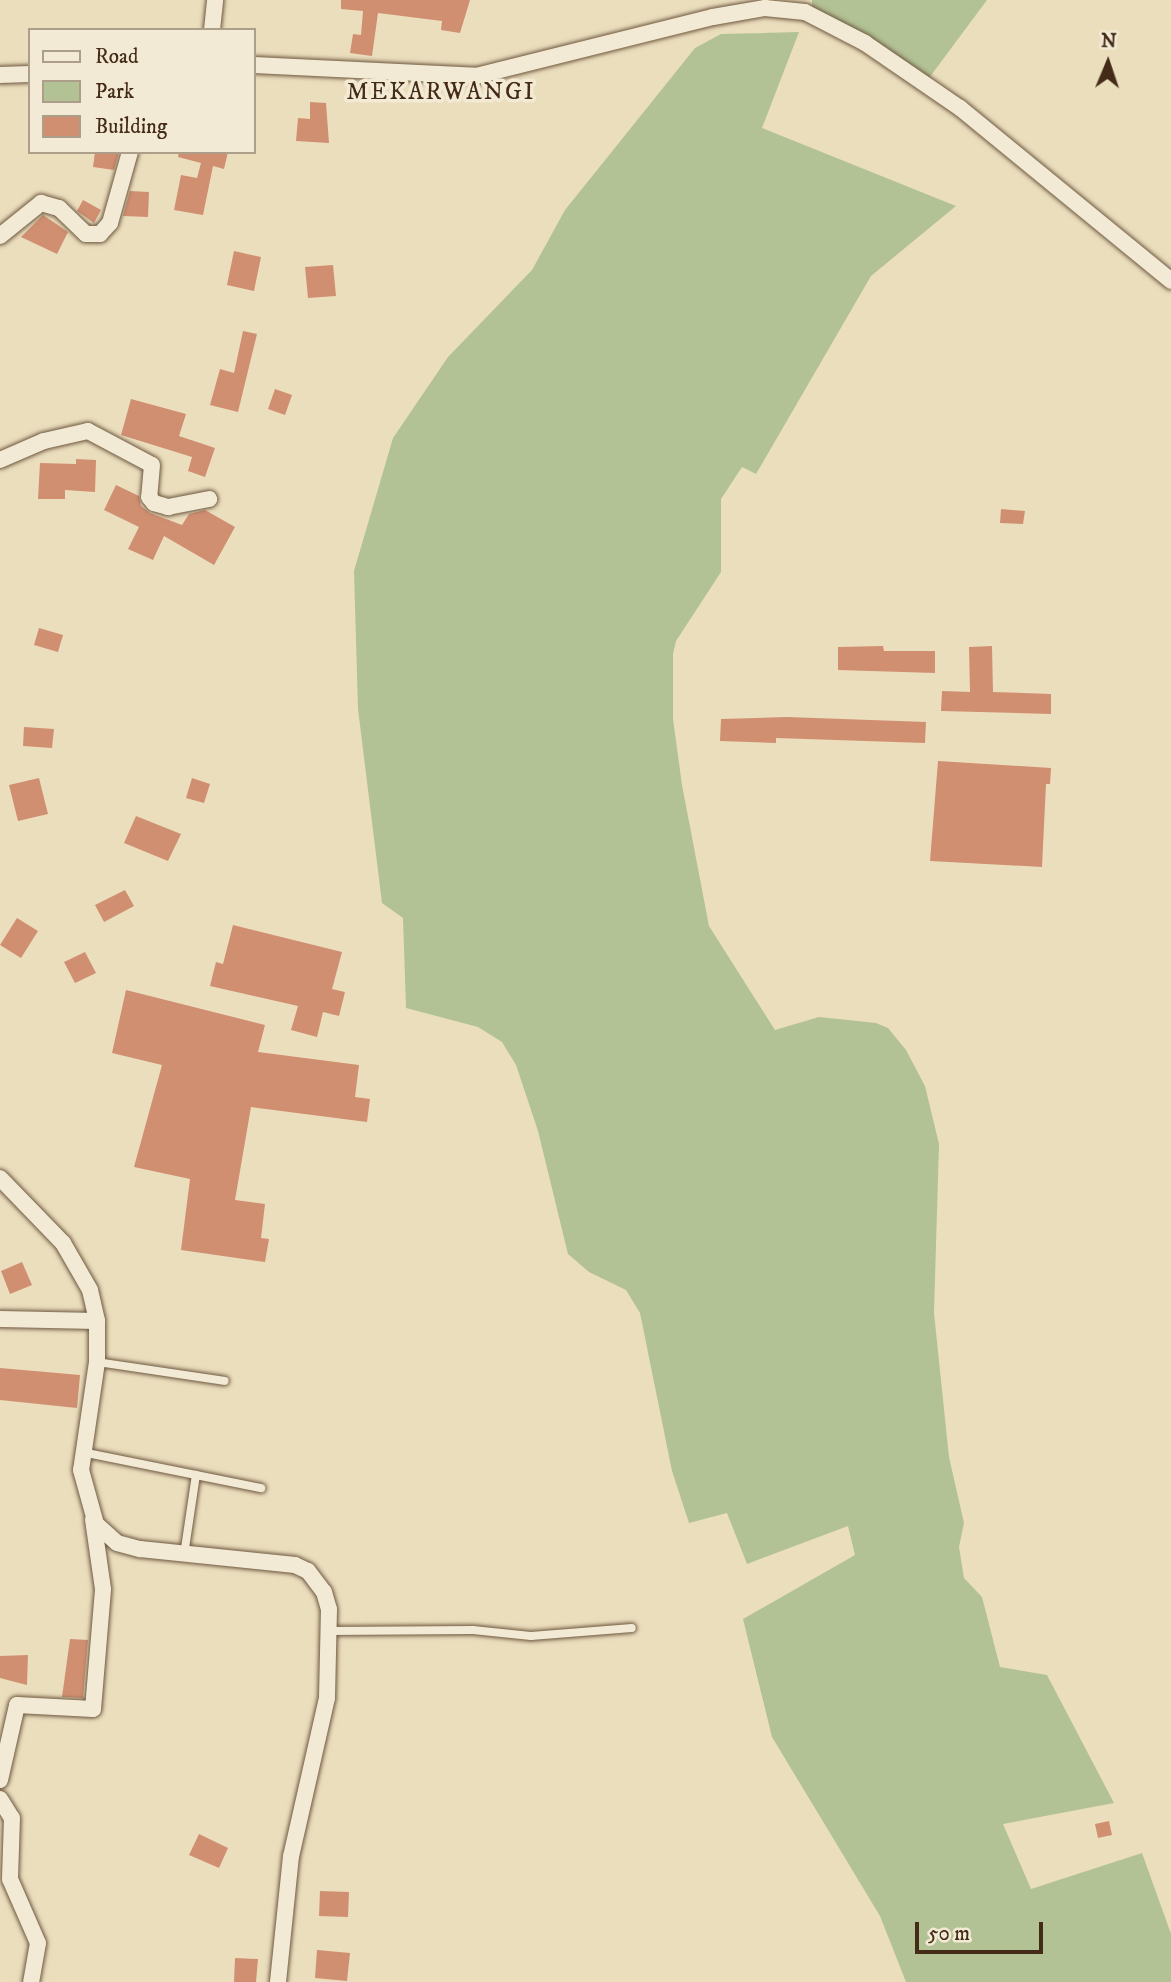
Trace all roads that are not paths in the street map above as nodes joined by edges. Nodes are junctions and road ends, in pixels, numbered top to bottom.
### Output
1 (215, 0) edge
2 (212, 28) edge
3 (256, 65) edge
4 (28, 74) edge
5 (0, 75) edge
6 (129, 154) edge
7 (0, 236) edge
8 (1171, 281) edge
9 (0, 460) edge
10 (209, 499) dead end
11 (0, 1178) edge
12 (0, 1319) edge
13 (97, 1321) junction
14 (97, 1362) junction
15 (225, 1381) dead end
16 (82, 1452) junction
17 (196, 1475) junction
18 (261, 1488) dead end
19 (92, 1515) junction
20 (184, 1555) junction
21 (632, 1628) dead end
22 (329, 1631) junction
23 (0, 1780) edge
24 (0, 1798) edge
25 (31, 1982) edge
26 (278, 1982) edge

1 - 2 street
3 - 8 street
4 - 5 street
6 - 7 street
9 - 10 street
11 - 13 street
12 - 13 street
13 - 14 street
14 - 15 lane
14 - 16 street
16 - 17 lane
16 - 19 street
17 - 18 lane
17 - 20 lane
19 - 20 street
19 - 23 street
20 - 22 street
21 - 22 lane
22 - 26 street
24 - 25 street

